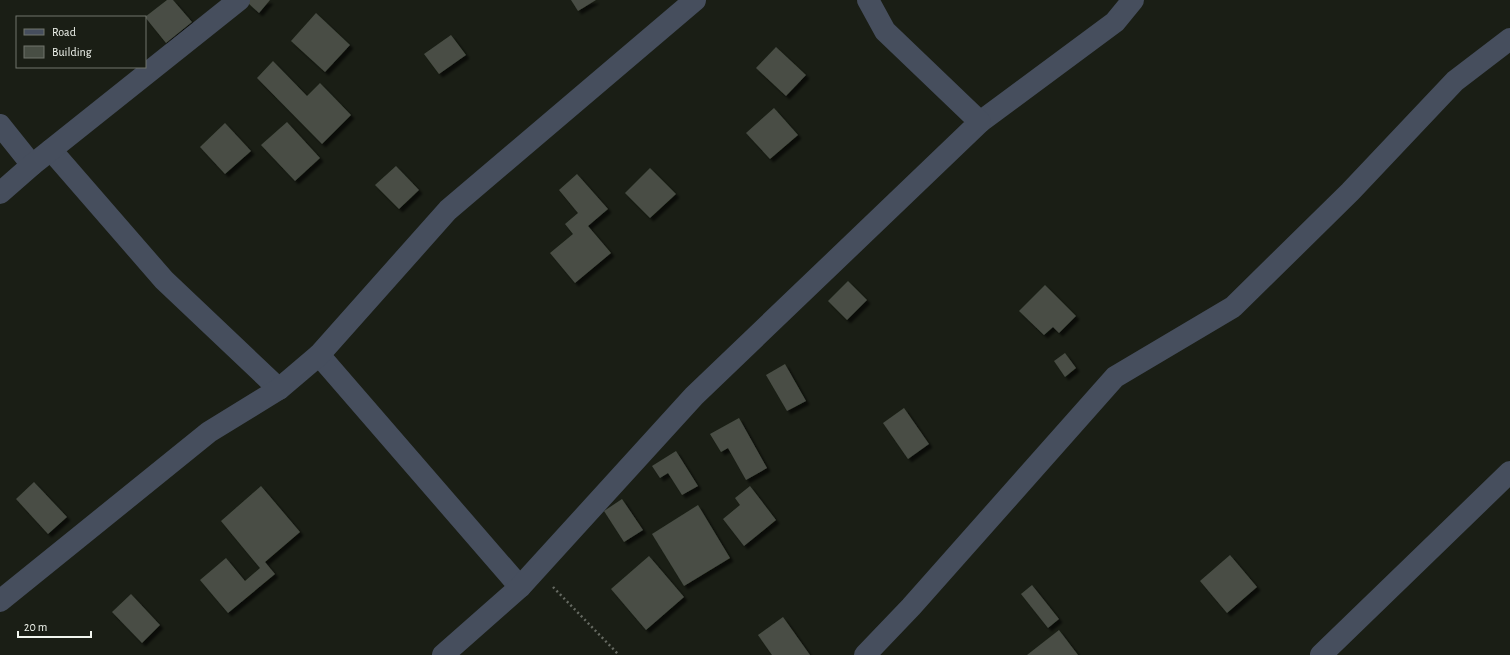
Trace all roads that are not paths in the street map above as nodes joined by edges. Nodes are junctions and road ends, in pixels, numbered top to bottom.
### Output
1 (239, 0) edge
2 (695, 0) edge
3 (868, 0) edge
4 (1133, 0) edge
5 (1510, 40) edge
6 (980, 122) junction
7 (0, 125) edge
8 (52, 150) junction
9 (32, 165) junction
10 (0, 193) edge
11 (319, 355) junction
12 (279, 389) junction
13 (1510, 472) edge
14 (520, 587) junction
15 (0, 601) edge
16 (443, 655) edge
17 (865, 655) edge
18 (1321, 655) edge

1 - 8 street
2 - 11 street
3 - 6 street
4 - 6 street
5 - 17 street
6 - 14 street
7 - 9 street
8 - 9 street
8 - 12 street
9 - 10 street
11 - 12 street
11 - 14 street
12 - 15 street
13 - 18 street
14 - 16 street

